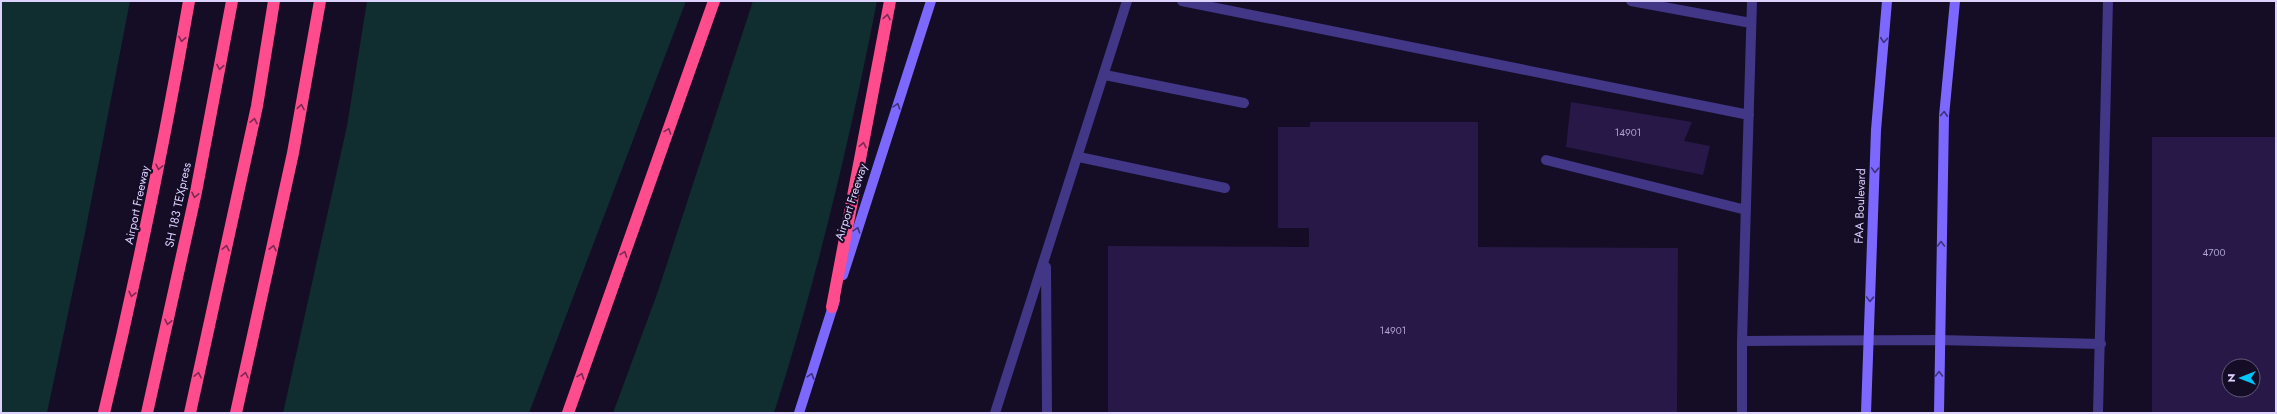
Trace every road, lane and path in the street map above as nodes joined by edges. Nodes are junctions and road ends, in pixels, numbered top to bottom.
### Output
1 (189, 1) edge
2 (232, 1) edge
3 (274, 1) edge
4 (320, 1) edge
5 (714, 1) edge
6 (890, 1) edge
7 (931, 1) edge
8 (1127, 1) edge
9 (1182, 1) edge
10 (1631, 1) edge
11 (1752, 1) edge
12 (1887, 1) edge
13 (1955, 1) edge
14 (2108, 1) edge
15 (1752, 23) junction
16 (1105, 75) junction
17 (1244, 103) dead end
18 (1749, 115) junction
19 (1079, 157) junction
20 (1546, 160) dead end
21 (1224, 188) dead end
22 (1746, 210) junction
23 (1046, 257) junction
24 (832, 307) junction
25 (1938, 340) junction
26 (1742, 341) junction
27 (1869, 342) junction
28 (2101, 344) junction
29 (104, 413) edge
30 (147, 413) edge
31 (190, 413) edge
32 (236, 413) edge
33 (568, 413) edge
34 (799, 413) edge
35 (995, 413) edge
36 (1047, 413) edge
37 (1742, 413) edge
38 (1866, 413) edge
39 (1939, 413) edge
40 (2098, 413) edge

1 -> 29 highway, Airport Freeway
2 -> 30 highway, SH 183 TEXpress
31 -> 3 highway
32 -> 4 highway
33 -> 5 highway
24 -> 6 highway
24 -> 7 street, Airport Freeway
8 - 16 lane
9 - 18 lane
10 - 15 lane
11 - 15 lane
12 -> 27 street, FAA Boulevard
25 -> 13 street
14 - 28 lane
15 - 18 lane
16 - 17 lane
16 - 19 lane
18 - 22 lane
19 - 21 lane
19 - 23 lane
20 - 22 lane
22 - 26 lane
23 - 35 lane
23 - 36 lane
34 -> 24 street, Airport Freeway
25 - 27 lane
25 - 28 lane
39 -> 25 street
26 - 27 lane
26 - 37 lane
27 - 38 street, FAA Boulevard
28 - 40 lane

